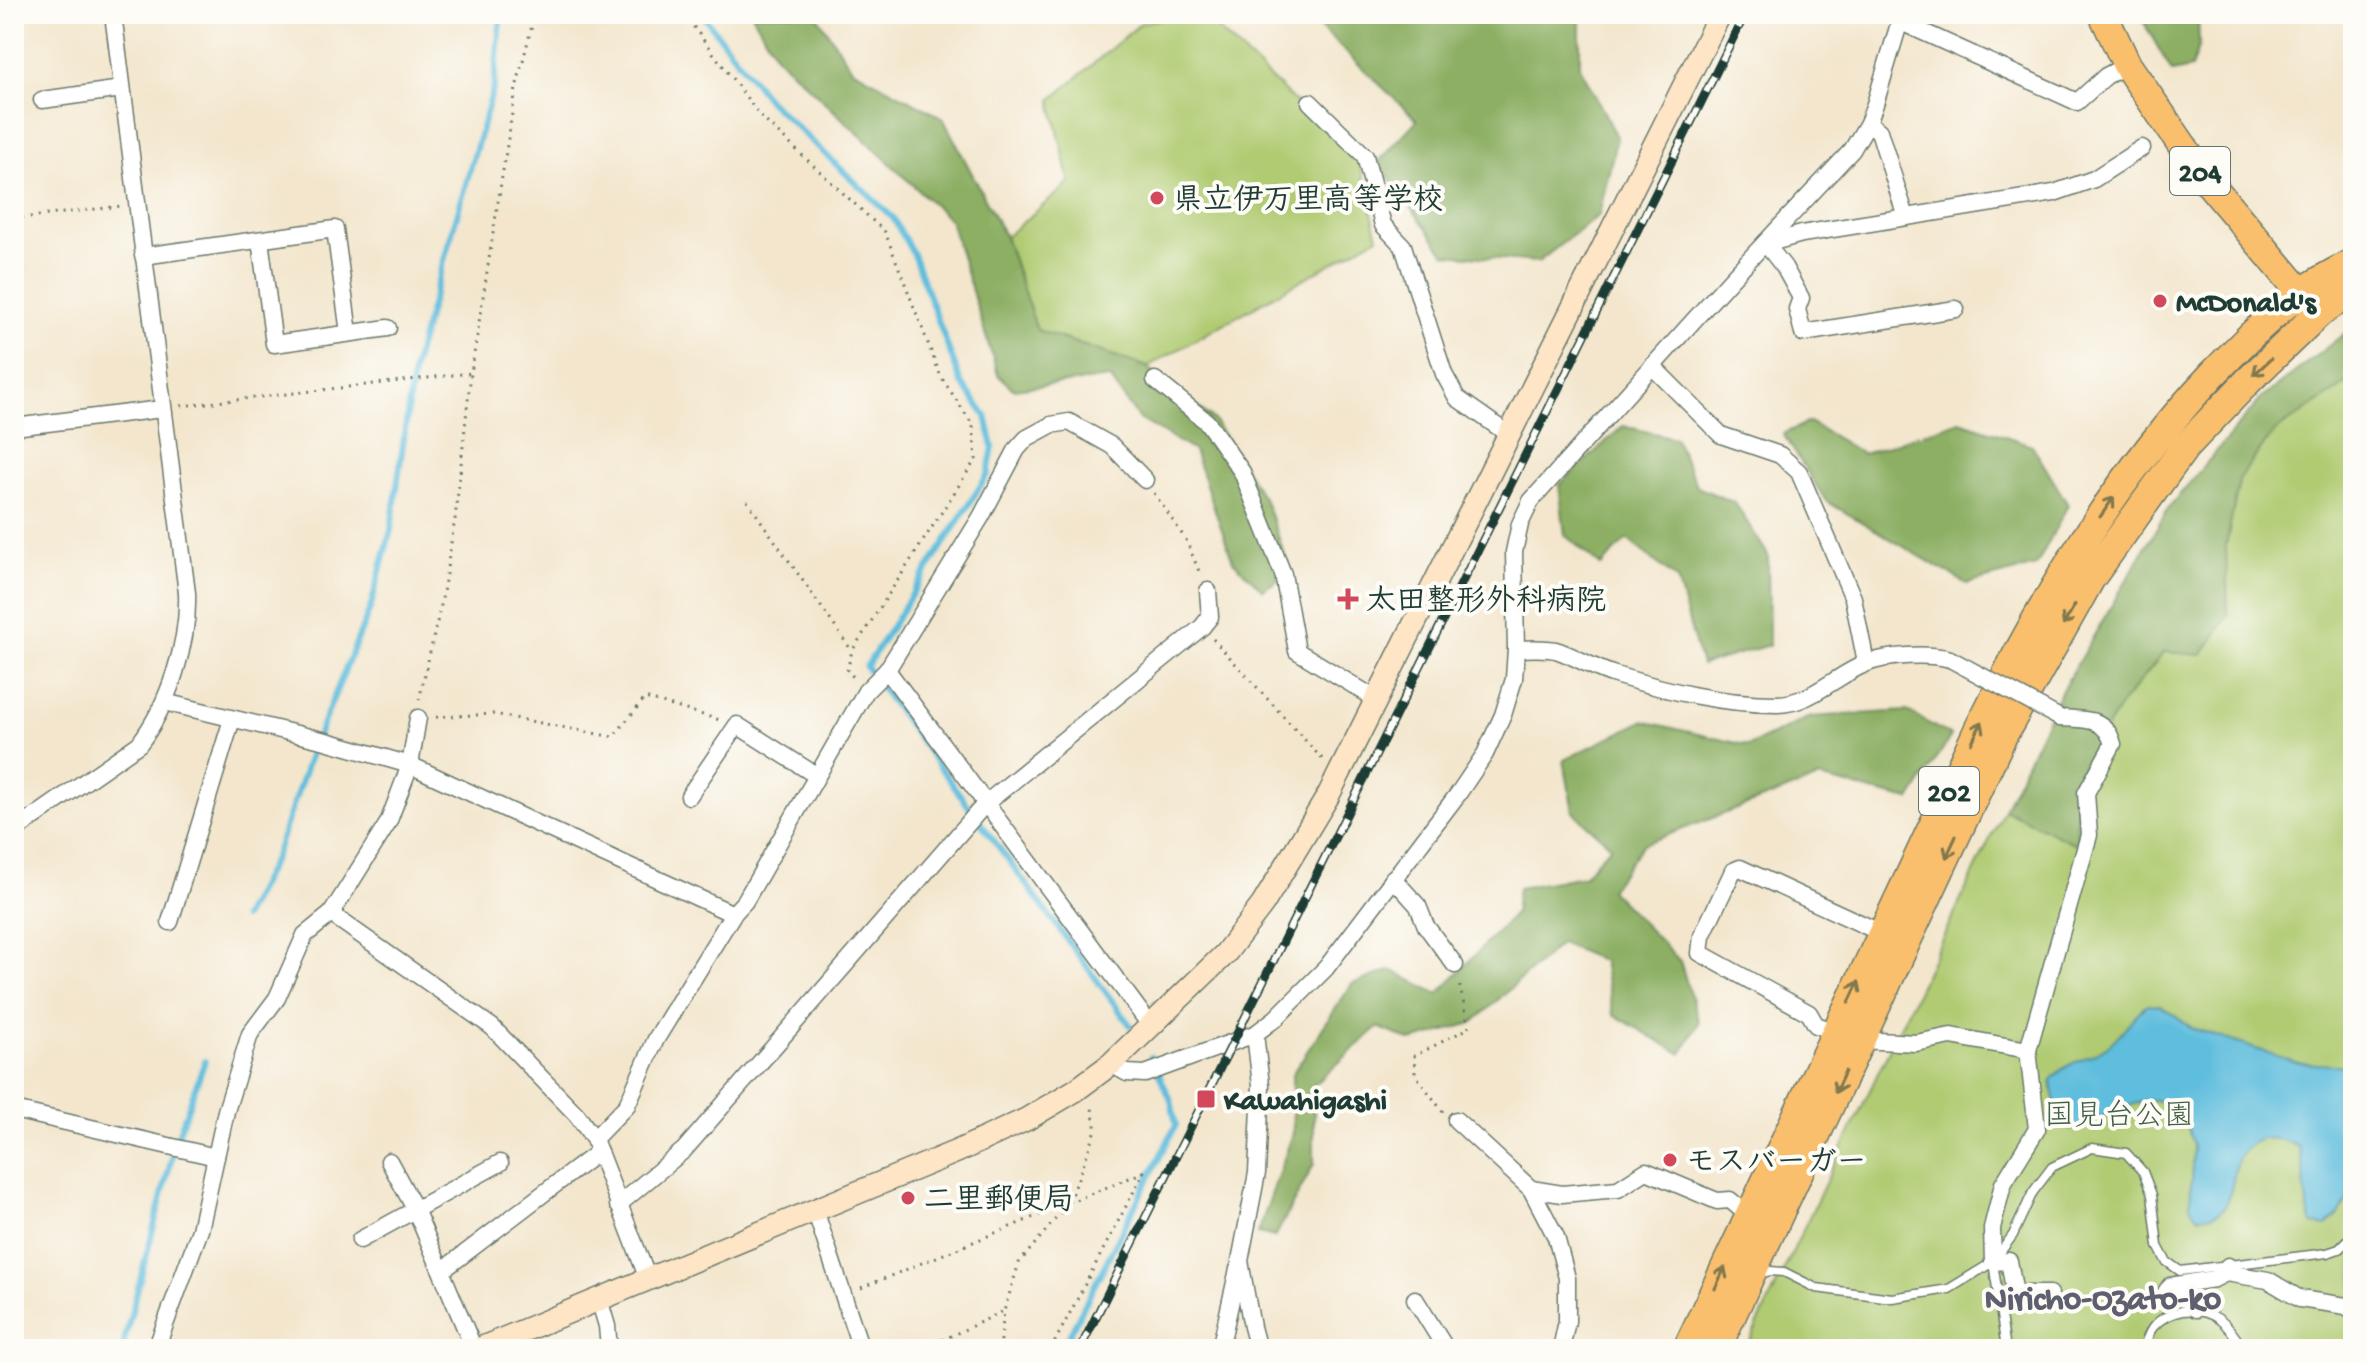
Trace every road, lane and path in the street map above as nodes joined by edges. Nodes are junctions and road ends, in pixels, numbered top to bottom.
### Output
1 (113, 14) edge
2 (535, 14) edge
3 (684, 14) edge
4 (1720, 14) edge
5 (2103, 14) edge
6 (1901, 18) edge
7 (2127, 65) junction
8 (122, 89) junction
9 (42, 100) dead end
10 (1310, 102) dead end
11 (1868, 123) junction
12 (2142, 148) dead end
13 (137, 204) junction
14 (1906, 217) junction
15 (14, 219) edge
16 (260, 240) junction
17 (1766, 244) junction
18 (143, 256) junction
19 (2353, 262) edge
20 (2353, 290) edge
21 (2310, 303) junction
22 (1956, 309) dead end
23 (388, 328) dead end
24 (349, 333) junction
25 (1652, 366) junction
26 (471, 373) junction
27 (1155, 380) dead end
28 (162, 409) junction
29 (14, 427) edge
30 (1508, 434) junction
31 (1145, 480) joint
32 (747, 501) dead end
33 (1208, 591) joint
34 (1202, 627) junction
35 (1516, 649) junction
36 (852, 651) junction
37 (1866, 663) junction
38 (887, 670) junction
39 (866, 691) junction
40 (1376, 699) junction
41 (164, 702) junction
42 (418, 718) junction
43 (232, 719) junction
44 (737, 725) junction
45 (410, 765) junction
46 (817, 776) junction
47 (689, 796) dead end
48 (1328, 796) junction
49 (985, 804) junction
50 (14, 831) edge
51 (1393, 878) junction
52 (331, 914) junction
53 (733, 914) junction
54 (170, 922) dead end
55 (1894, 939) junction
56 (1455, 965) joint
57 (1150, 1025) junction
58 (1255, 1034) junction
59 (1848, 1036) junction
60 (2028, 1050) junction
61 (1111, 1064) junction
62 (1076, 1090) junction
63 (14, 1110) edge
64 (1456, 1120) joint
65 (596, 1146) junction
66 (216, 1157) junction
67 (389, 1161) dead end
68 (500, 1163) dead end
69 (1531, 1189) junction
70 (1069, 1203) junction
71 (618, 1205) junction
72 (415, 1209) junction
73 (815, 1210) junction
74 (1749, 1216) junction
75 (2353, 1235) edge
76 (360, 1240) dead end
77 (1240, 1261) junction
78 (1993, 1262) junction
79 (2227, 1269) junction
80 (443, 1270) junction
81 (648, 1279) junction
82 (1748, 1279) junction
83 (2050, 1294) dead end
84 (842, 1296) junction
85 (599, 1299) junction
86 (1415, 1299) dead end
87 (2196, 1309) junction
88 (1004, 1311) junction
89 (2353, 1311) edge
90 (156, 1349) edge
91 (476, 1349) edge
92 (609, 1349) edge
93 (861, 1349) edge
94 (929, 1349) edge
95 (1000, 1349) edge
96 (1051, 1349) edge
97 (1220, 1349) edge
98 (1258, 1349) edge
99 (1446, 1349) edge
100 (1561, 1349) edge
101 (1687, 1349) edge
102 (1716, 1349) edge
103 (2006, 1349) edge
104 (2143, 1349) edge
105 (2243, 1349) edge

1 - 8 street
2 - 26 path
3 - 36 path
4 - 30 street
5 - 7 highway, 204
6 - 7 street
6 - 11 street
7 - 21 highway, 204
8 - 9 street
8 - 13 street
10 - 30 street
11 - 14 street
11 - 17 street
12 - 14 street
13 - 15 path
13 - 18 street
14 - 17 street
16 - 18 street
16 - 24 street
16 - 24 street
17 - 22 street
17 - 25 street
18 - 28 street
19 - 21 highway, 202
20 - 21 highway, 202
21 - 55 highway, 202
23 - 24 street
25 - 35 street
25 - 37 street
26 - 28 path
26 - 42 path
27 - 40 street
28 - 29 street
28 - 41 street
30 - 40 street
31 - 33 path
31 - 38 street
32 - 36 path
33 - 34 street
34 - 48 path
34 - 49 street
35 - 37 street
35 - 51 street
36 - 39 path
37 - 60 street, bridge
38 - 39 street
38 - 49 street
39 - 46 street
40 - 48 street
41 - 43 street
41 - 50 street
42 - 44 path
42 - 45 street
43 - 45 street
43 - 54 street
44 - 46 street
44 - 47 street
45 - 52 street
45 - 53 street
46 - 53 street
48 - 57 street
49 - 57 street
49 - 71 street
51 - 56 street
51 - 58 street
52 - 65 street
52 - 66 street
53 - 65 street
55 - 59 highway, 202
55 - 59 street
56 - 64 path
57 - 61 street
58 - 61 street
58 - 77 street
59 - 60 street
59 - 74 highway, 202
59 -> 82 highway, 202
60 - 78 street
61 - 62 street
62 - 70 path
62 - 73 street
63 - 66 street
64 - 69 street
65 - 71 street
65 - 80 street
66 - 90 street
67 - 72 street
68 - 72 street
69 - 74 street
69 - 100 street
70 - 84 path
70 - 88 path
70 - 96 path
71 - 81 street
72 - 76 street
72 - 80 street
73 - 81 street
73 - 84 street
101 -> 74 highway, 202
75 - 79 lane
77 - 97 street
77 - 98 street
78 - 79 lane
78 - 82 lane
78 - 83 street
78 - 103 lane
79 - 87 street
79 - 89 street
80 - 91 street
81 - 85 street
82 - 102 highway, 202
84 - 93 street
85 - 91 street
85 - 92 street
86 - 99 street
87 - 104 lane
87 - 105 lane
88 - 94 path
88 - 95 path

